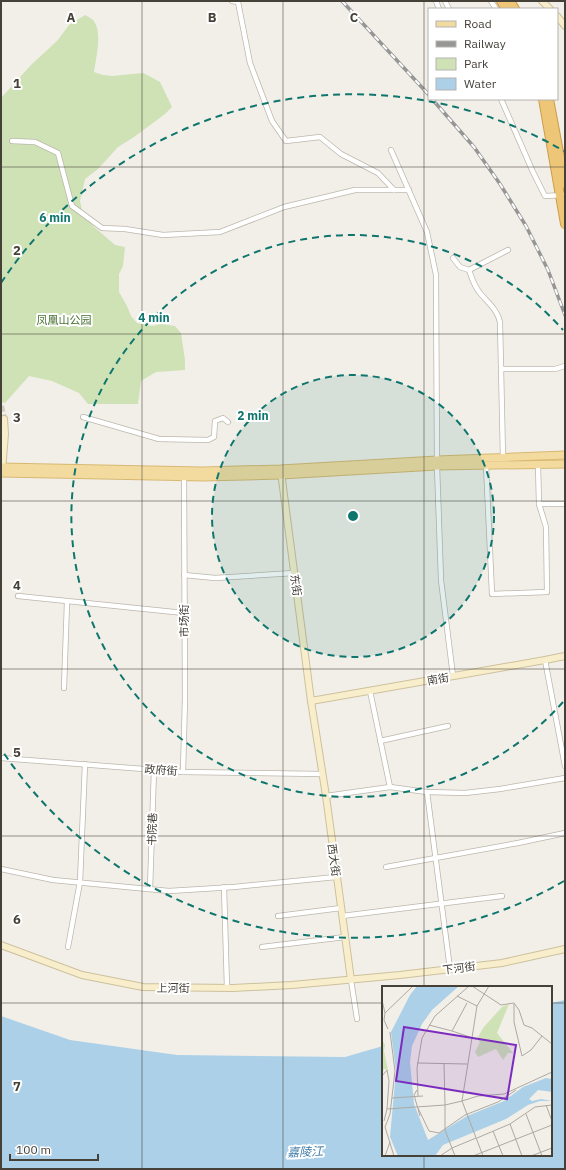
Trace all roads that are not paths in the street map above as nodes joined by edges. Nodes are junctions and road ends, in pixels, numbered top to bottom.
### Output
1 (232, 1) edge
2 (558, 17) edge
3 (565, 26) edge
4 (501, 100) edge
5 (543, 100) edge
6 (549, 100) edge
7 (12, 141) dead end
8 (391, 150) dead end
9 (565, 184) edge
10 (394, 190) junction
11 (409, 190) junction
12 (563, 196) edge
13 (565, 224) edge
14 (508, 250) dead end
15 (453, 258) dead end
16 (469, 270) junction
17 (565, 366) edge
18 (501, 369) junction
19 (83, 417) dead end
20 (228, 422) dead end
21 (1, 431) edge
22 (565, 455) edge
23 (503, 458) junction
24 (437, 463) junction
25 (565, 464) edge
26 (538, 465) junction
27 (486, 466) junction
28 (1, 471) edge
29 (281, 472) junction
30 (184, 473) junction
31 (539, 504) junction
32 (565, 504) edge
33 (294, 573) junction
34 (184, 575) junction
35 (18, 596) dead end
36 (67, 602) junction
37 (184, 613) junction
38 (565, 656) edge
39 (545, 660) junction
40 (453, 676) junction
41 (64, 688) dead end
42 (370, 691) junction
43 (311, 702) junction
44 (448, 726) dead end
45 (380, 741) junction
46 (1, 758) edge
47 (84, 764) junction
48 (565, 766) edge
49 (154, 769) junction
50 (184, 772) junction
51 (322, 774) junction
52 (565, 778) edge
53 (390, 787) junction
54 (427, 792) junction
55 (326, 796) junction
56 (565, 833) edge
57 (436, 858) junction
58 (386, 867) dead end
59 (1, 869) edge
60 (336, 876) junction
61 (80, 882) junction
62 (224, 888) junction
63 (150, 889) junction
64 (502, 896) dead end
65 (442, 904) junction
66 (341, 908) junction
67 (278, 916) dead end
68 (342, 916) junction
69 (345, 937) junction
70 (1, 945) edge
71 (68, 947) dead end
72 (262, 947) dead end
73 (565, 949) edge
74 (450, 969) junction
75 (351, 980) junction
76 (227, 988) junction
77 (357, 1019) dead end

1 - 10 street
2 - 3 street
4 - 12 street
5 - 12 highway
6 - 9 highway
7 - 10 street
8 - 11 street
10 - 11 street
11 - 24 street
12 - 13 highway
14 - 16 street
15 - 16 street
16 - 18 street
17 - 18 street
18 - 23 street
19 - 20 street
21 - 28 street
22 - 23 main road
23 - 24 main road
24 - 27 main road
24 - 29 main road
24 - 40 street
25 - 26 main road
26 - 27 main road
26 - 31 street
27 - 31 street
28 - 30 main road
29 - 30 main road
29 - 33 street, 东街
30 - 34 street, 市场街
31 - 32 street
33 - 34 street
33 - 43 street, 东街
34 - 37 street, 市场街
35 - 36 street
36 - 37 street
36 - 41 street
37 - 50 street, 市场街
38 - 39 street, 南街
39 - 40 street, 南街
39 - 48 street
40 - 42 street, 南街
42 - 43 street, 南街
42 - 45 street
43 - 51 street, 西大街
44 - 45 street
45 - 53 street
46 - 47 street, 政府街
47 - 49 street, 政府街
47 - 61 street
49 - 50 street, 政府街
49 - 63 street, 书院巷
50 - 51 street, 政府街
51 - 55 street, 西大街
52 - 54 street
53 - 54 street
53 - 55 street
54 - 57 street
55 - 60 street, 西大街
56 - 57 street
57 - 58 street
57 - 65 street
59 - 61 street
60 - 62 street
60 - 66 street, 西大街
61 - 63 street
61 - 71 street
62 - 63 street
62 - 76 street
64 - 65 street
65 - 68 street
65 - 74 street
66 - 67 street
66 - 68 street, 西大街
68 - 69 street, 西大街
69 - 72 street
69 - 75 street, 西大街
70 - 76 street, 上河街
73 - 74 street, 下河街
74 - 75 street, 下河街
75 - 76 street, 上河街
75 - 77 street, 西大街

